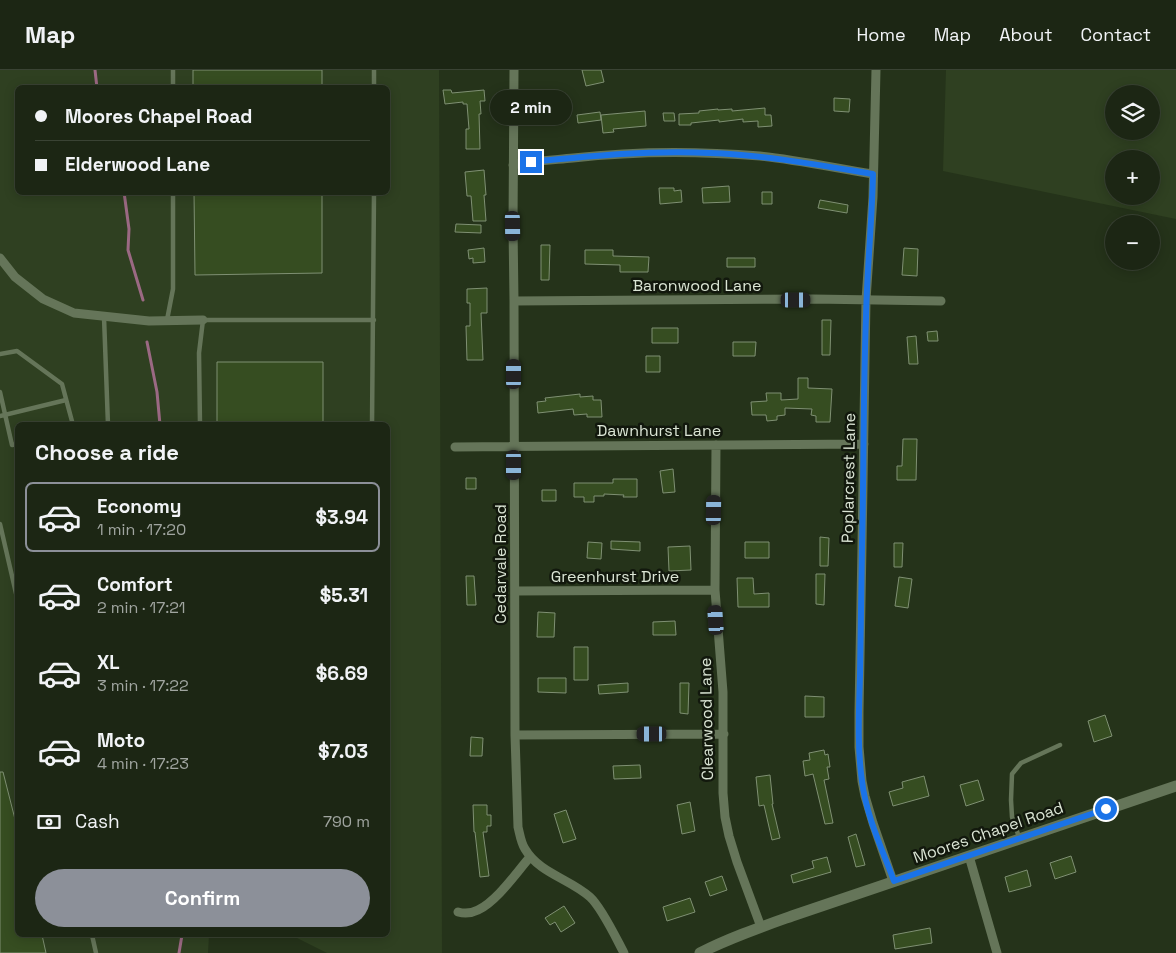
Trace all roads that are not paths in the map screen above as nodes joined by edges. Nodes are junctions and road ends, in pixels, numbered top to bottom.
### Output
1 (173, 70) edge
2 (374, 70) edge
3 (514, 70) edge
4 (876, 70) edge
5 (173, 85) edge
6 (374, 85) edge
7 (513, 165) junction
8 (873, 174) junction
9 (173, 195) edge
10 (374, 195) edge
11 (0, 258) edge
12 (866, 300) junction
13 (514, 301) junction
14 (941, 301) dead end
15 (104, 316) junction
16 (203, 320) junction
17 (374, 320) junction
18 (167, 321) junction
19 (0, 354) edge
20 (0, 392) edge
21 (66, 400) junction
22 (2, 415) edge
23 (72, 422) edge
24 (108, 422) edge
25 (200, 422) edge
26 (372, 422) edge
27 (15, 444) edge
28 (864, 444) junction
29 (716, 445) junction
30 (455, 447) dead end
31 (514, 447) junction
32 (0, 524) edge
33 (15, 589) edge
34 (715, 590) junction
35 (515, 591) junction
36 (724, 734) junction
37 (515, 735) junction
38 (1060, 745) dead end
39 (1176, 786) edge
40 (1019, 839) junction
41 (969, 856) junction
42 (530, 857) junction
43 (894, 881) junction
44 (458, 912) dead end
45 (761, 927) junction
46 (92, 937) edge
47 (96, 953) edge
48 (624, 953) edge
49 (700, 953) edge
50 (997, 953) edge

1 - 5 lane
2 - 6 lane
3 - 7 street, Cedarvale Road
4 - 8 street, Poplarcrest Lane
7 - 8 street
7 - 13 street, Cedarvale Road
8 - 12 street, Poplarcrest Lane
9 - 18 lane
10 - 17 lane
11 - 15 street
12 - 13 street, Baronwood Lane
12 - 14 street, Baronwood Lane
12 - 28 street, Poplarcrest Lane
13 - 31 street, Cedarvale Road
15 - 18 street
15 - 24 lane
16 - 17 lane
16 - 18 street
16 - 25 lane
17 - 26 lane
19 - 21 lane
20 - 22 lane
21 - 22 lane
21 - 23 lane
22 - 27 lane
28 - 29 street, Dawnhurst Lane
28 - 43 street, Poplarcrest Lane
29 - 31 street, Dawnhurst Lane
29 - 34 street, Clearwood Lane
30 - 31 street, Dawnhurst Lane
31 - 35 street, Cedarvale Road
32 - 33 lane
34 - 35 street, Greenhurst Drive
34 - 36 street, Clearwood Lane
35 - 37 street, Cedarvale Road
36 - 37 street
36 - 45 street, Clearwood Lane
37 - 42 street, Cedarvale Road
38 - 40 lane
39 - 40 main road, Moores Chapel Road
40 - 41 main road, Moores Chapel Road
41 - 43 main road, Moores Chapel Road
41 - 50 street
42 - 44 street
42 - 48 street, Cedarvale Road
43 - 45 main road, Moores Chapel Road
45 - 49 main road, Moores Chapel Road
46 - 47 lane

